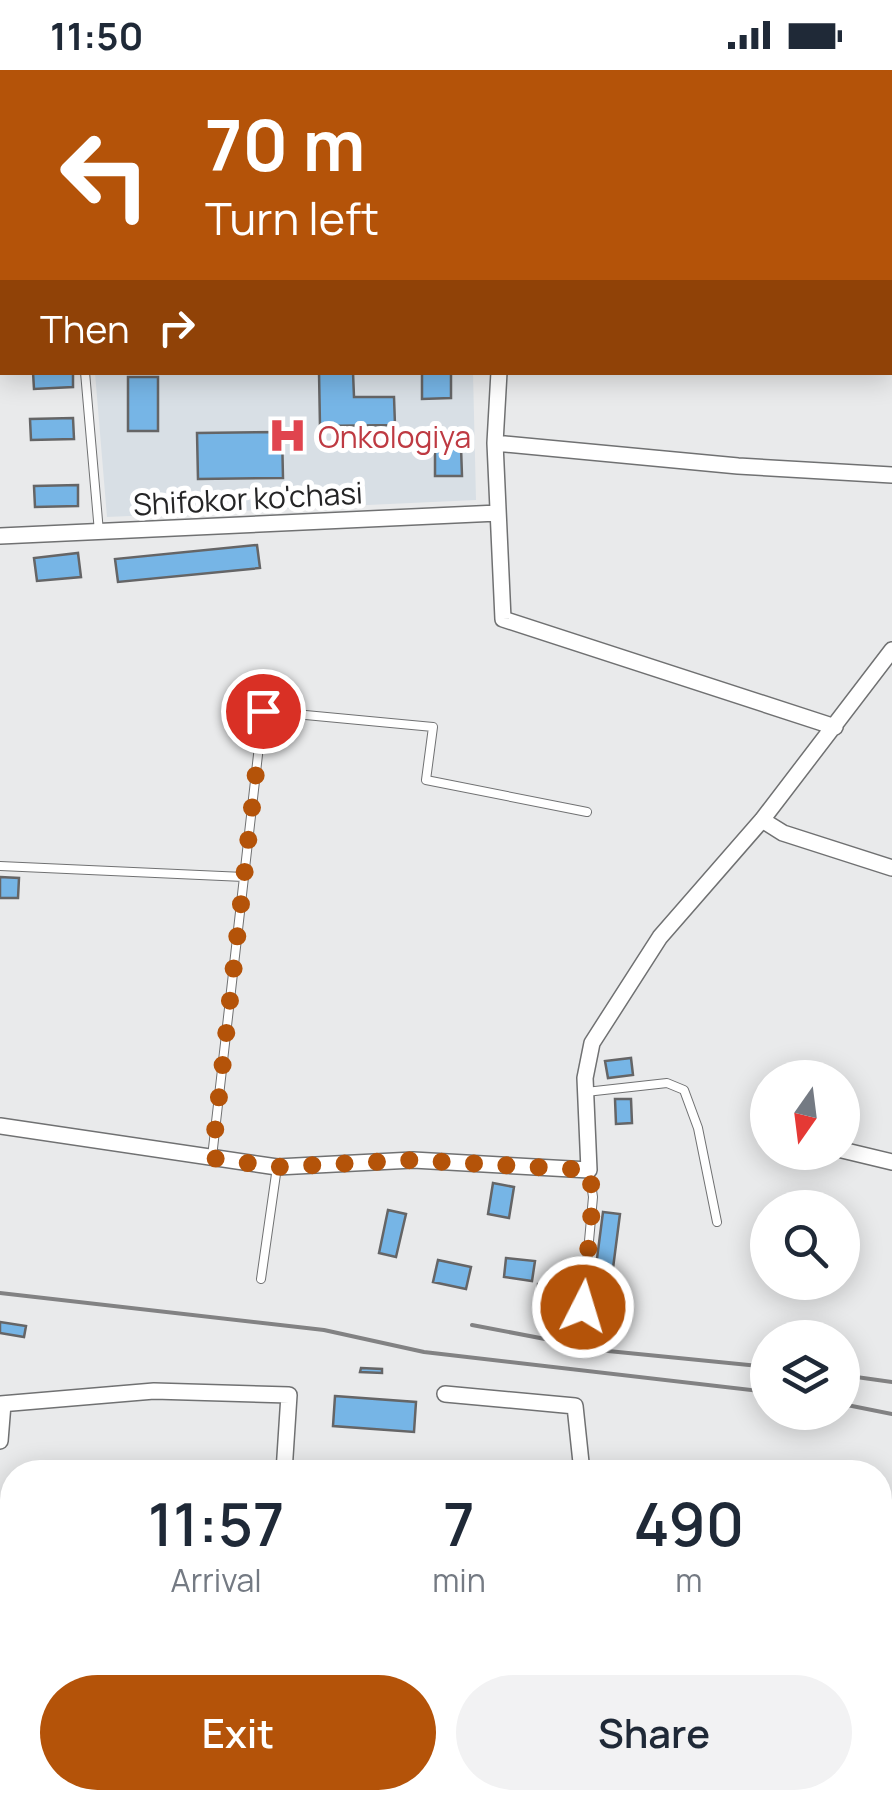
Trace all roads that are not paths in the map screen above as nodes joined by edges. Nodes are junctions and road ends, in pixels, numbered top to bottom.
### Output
1 (86, 375) edge
2 (498, 375) edge
3 (495, 443) junction
4 (892, 475) edge
5 (498, 512) junction
6 (99, 532) junction
7 (0, 536) edge
8 (892, 650) edge
9 (835, 727) junction
10 (587, 812) dead end
11 (762, 820) junction
12 (0, 866) edge
13 (892, 868) edge
14 (244, 877) junction
15 (586, 1092) junction
16 (0, 1126) edge
17 (860, 1154) edge
18 (212, 1158) junction
19 (892, 1162) edge
20 (276, 1167) junction
21 (589, 1170) junction
22 (717, 1222) dead end
23 (261, 1279) dead end
24 (583, 1307) dead end
25 (445, 1394) dead end
26 (2, 1404) edge
27 (0, 1441) edge
28 (285, 1460) edge
29 (581, 1460) edge

1 - 6 lane
2 - 3 street
3 - 4 street
3 - 5 street
5 - 6 street, Shifokor ko'chasi
5 - 9 street
6 - 7 street, Shifokor ko'chasi
8 - 9 street
9 - 11 street
10 - 14 lane
11 - 13 street
11 - 15 street
12 - 14 lane
14 - 18 lane
15 - 21 street
15 - 22 lane
16 - 18 street
17 - 19 street
18 - 20 street
20 - 21 street
20 - 23 lane
21 - 24 lane
25 - 29 street
26 - 27 street
26 - 28 street

